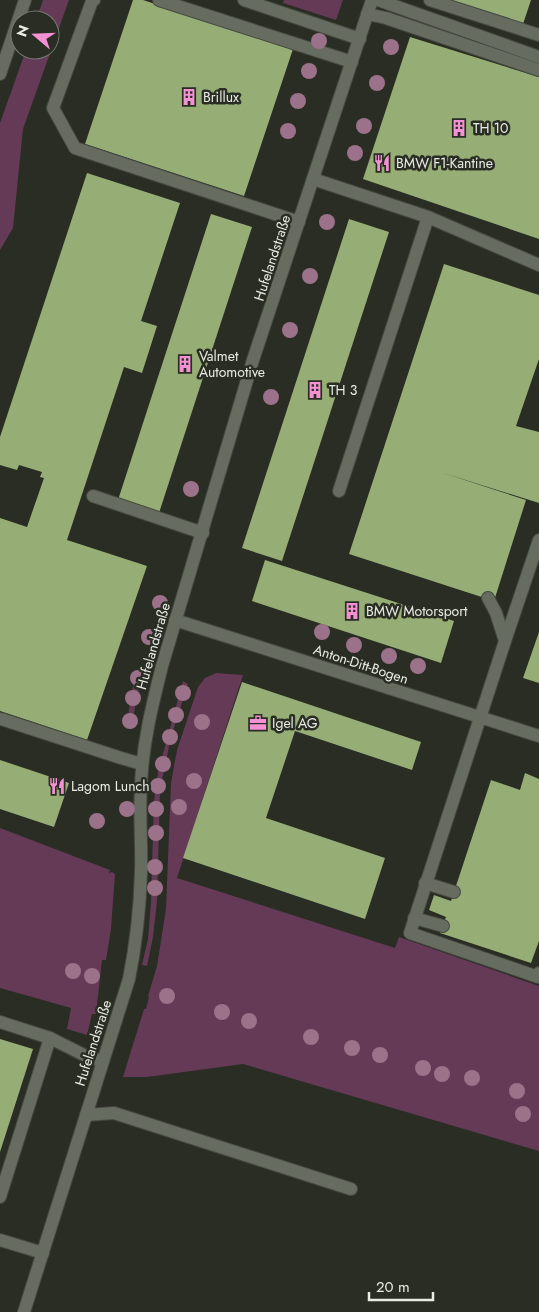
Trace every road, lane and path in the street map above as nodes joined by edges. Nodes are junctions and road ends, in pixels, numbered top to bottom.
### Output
1 (25, 0) edge
2 (94, 0) edge
3 (159, 0) edge
4 (244, 0) edge
5 (372, 0) edge
6 (378, 0) edge
7 (430, 0) edge
8 (367, 14) junction
9 (539, 35) edge
10 (360, 38) junction
11 (539, 57) edge
12 (352, 62) junction
13 (539, 70) edge
14 (0, 74) edge
15 (313, 179) junction
16 (428, 217) junction
17 (299, 222) junction
18 (539, 265) edge
19 (339, 491) dead end
20 (92, 496) dead end
21 (203, 533) junction
22 (539, 540) edge
23 (488, 598) dead end
24 (175, 620) junction
25 (505, 641) junction
26 (1, 718) edge
27 (480, 718) junction
28 (539, 736) edge
29 (142, 764) junction
30 (426, 883) junction
31 (454, 892) dead end
32 (414, 918) junction
33 (443, 926) dead end
34 (539, 973) edge
35 (0, 1022) edge
36 (50, 1038) junction
37 (102, 1061) junction
38 (86, 1115) junction
39 (351, 1189) dead end
40 (0, 1197) edge
41 (0, 1240) edge
42 (42, 1253) junction
43 (24, 1312) edge

1 - 14 street
2 - 17 street
3 - 12 street
4 - 10 street
5 - 8 street, Hufelandstraße
6 - 11 street
7 - 9 street
8 - 10 street, Hufelandstraße
8 - 13 street
10 - 12 street, Hufelandstraße
12 - 15 street, Hufelandstraße
15 - 16 street
15 - 17 street, Hufelandstraße
16 - 18 street
16 - 19 street
17 - 21 street, Hufelandstraße
20 - 21 street
21 - 24 street, Hufelandstraße
22 - 25 street
23 - 25 street
24 - 27 street, Anton-Ditt-Bogen
24 - 29 street, Hufelandstraße
25 - 27 street
26 - 29 street
27 - 28 street, Anton-Ditt-Bogen
27 - 30 street
29 - 37 street, Hufelandstraße
30 - 31 street
30 - 32 street
32 - 33 street
32 - 34 street
35 - 36 street
36 - 37 street
36 - 40 street
37 - 38 street, Hufelandstraße
38 - 39 street
38 - 42 street, Hufelandstraße
41 - 42 street
42 - 43 street, Hufelandstraße

